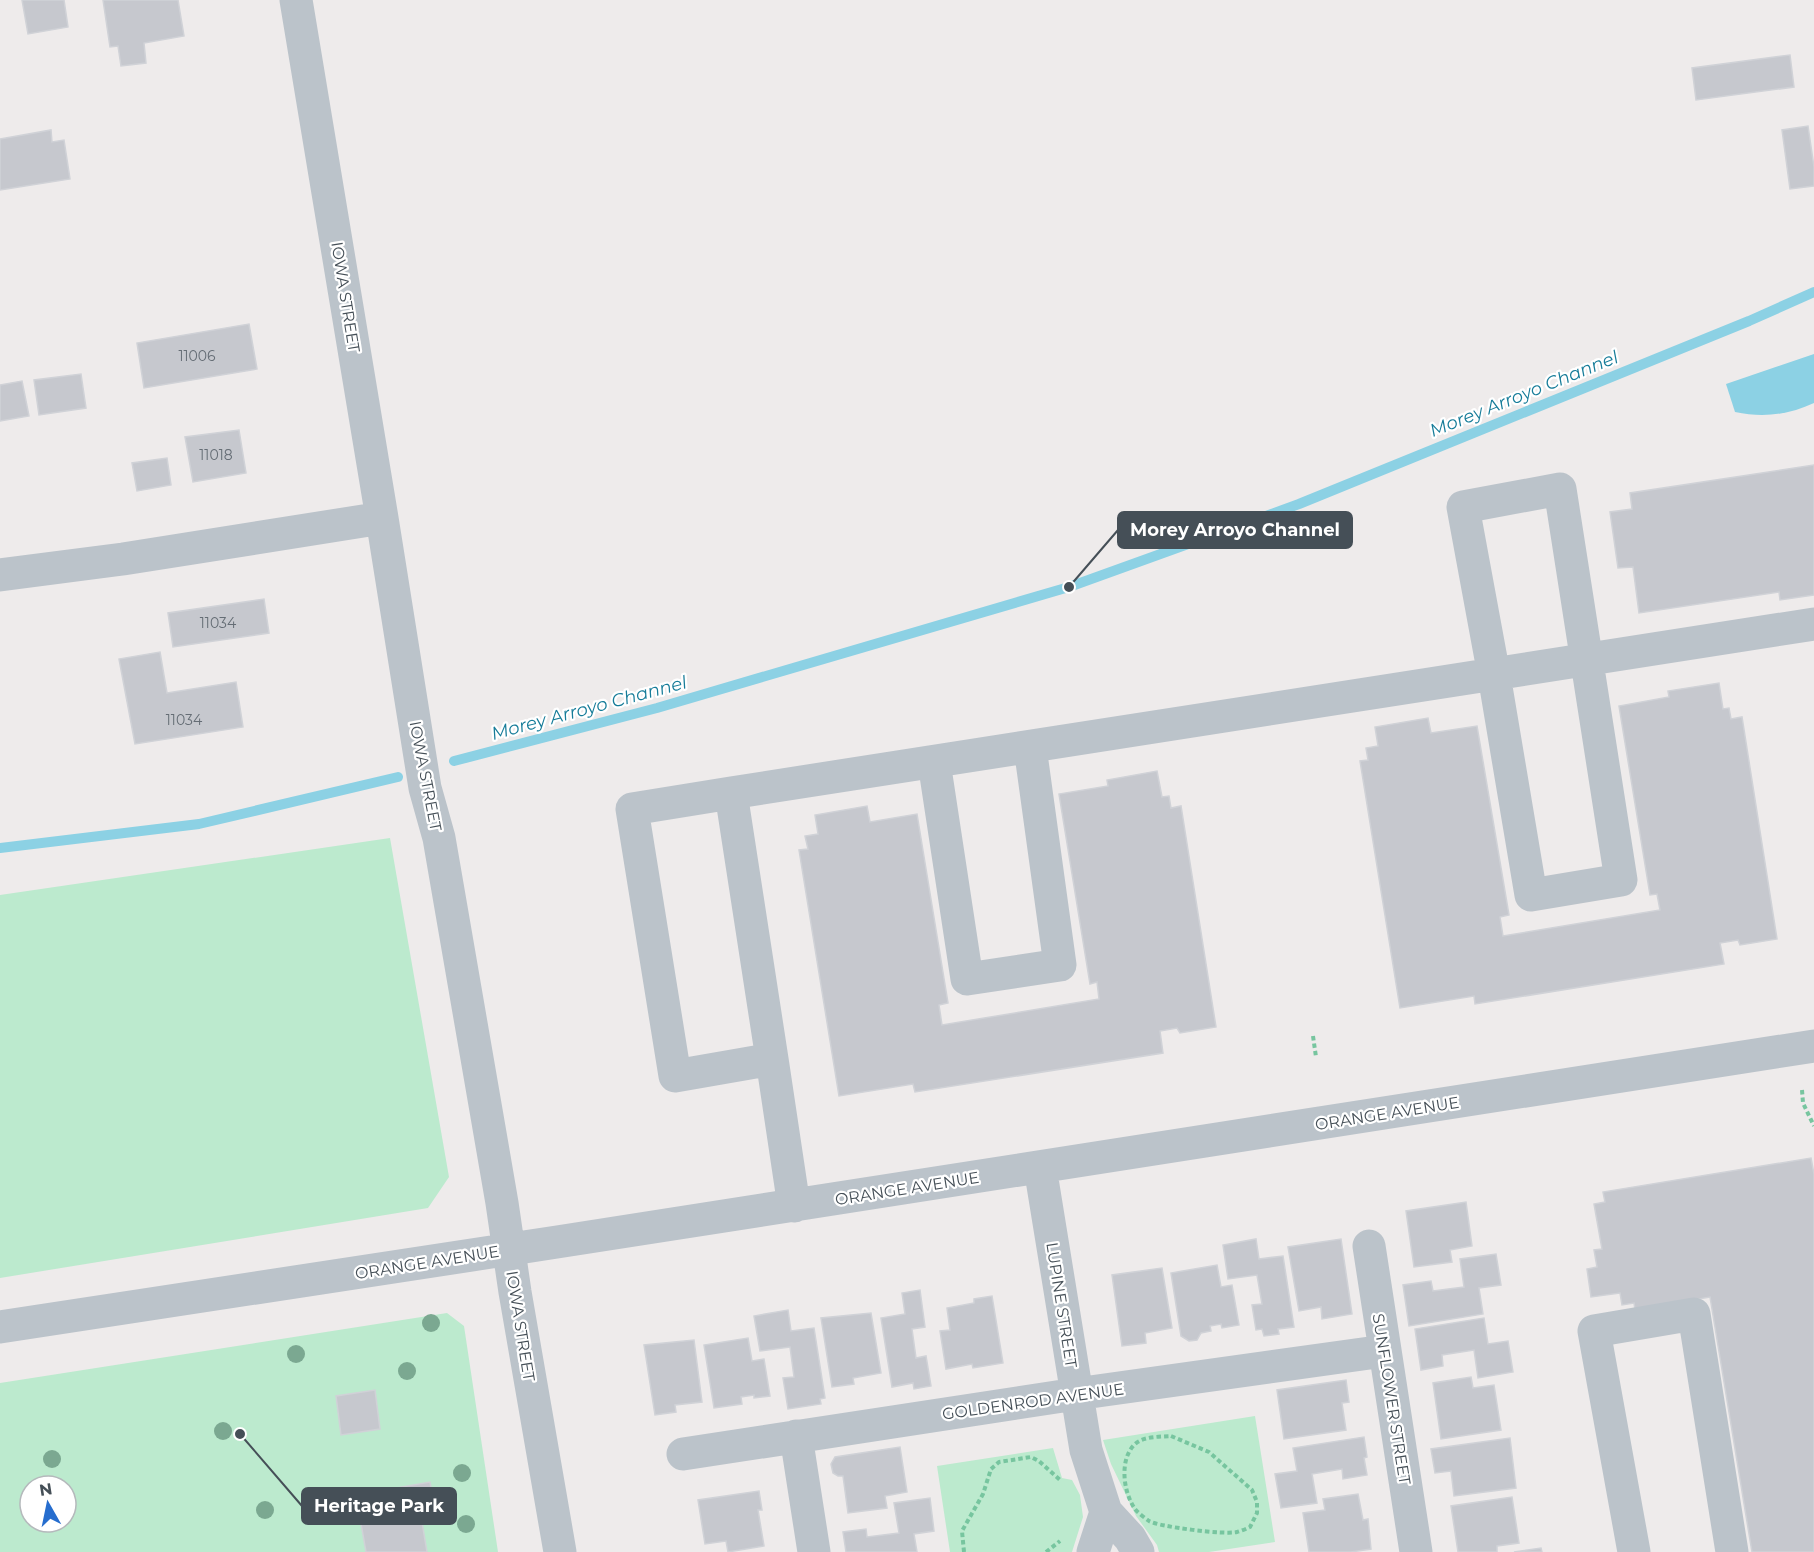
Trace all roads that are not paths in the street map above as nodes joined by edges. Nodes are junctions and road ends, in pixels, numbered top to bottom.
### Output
1 (296, 0) edge
2 (382, 518) junction
3 (0, 575) edge
4 (1814, 626) edge
5 (1587, 660) junction
6 (1494, 675) junction
7 (1030, 747) junction
8 (934, 762) junction
9 (731, 794) junction
10 (1814, 1046) edge
11 (772, 1059) junction
12 (1040, 1167) junction
13 (794, 1206) junction
14 (1369, 1246) dead end
15 (510, 1249) junction
16 (0, 1327) edge
17 (1384, 1351) junction
18 (1076, 1394) junction
19 (796, 1436) junction
20 (683, 1454) dead end
21 (1106, 1512) junction
22 (1079, 1545) edge
23 (560, 1552) edge
24 (814, 1552) edge
25 (1138, 1552) edge
26 (1416, 1552) edge
27 (1634, 1552) edge
28 (1732, 1552) edge

1 - 2 street, IOWA STREET
2 - 3 street
2 - 15 street, IOWA STREET
4 - 5 street
5 - 6 street
5 - 6 street
5 - 6 street
6 - 7 street
7 - 8 street
7 - 8 street
8 - 9 street
9 - 11 street
9 - 11 street
10 - 12 street, ORANGE AVENUE
11 - 13 street
12 - 13 street, ORANGE AVENUE
12 - 18 street, LUPINE STREET
13 - 15 street, ORANGE AVENUE
14 - 17 street, SUNFLOWER STREET
15 - 16 street, ORANGE AVENUE
15 - 23 street, IOWA STREET
17 - 18 street, GOLDENROD AVENUE
17 - 26 street, SUNFLOWER STREET
18 - 19 street, GOLDENROD AVENUE
18 - 21 street, LUPINE STREET
19 - 20 street, GOLDENROD AVENUE
19 - 24 street
21 - 22 street
21 - 25 street, LUPINE STREET
27 - 28 street

